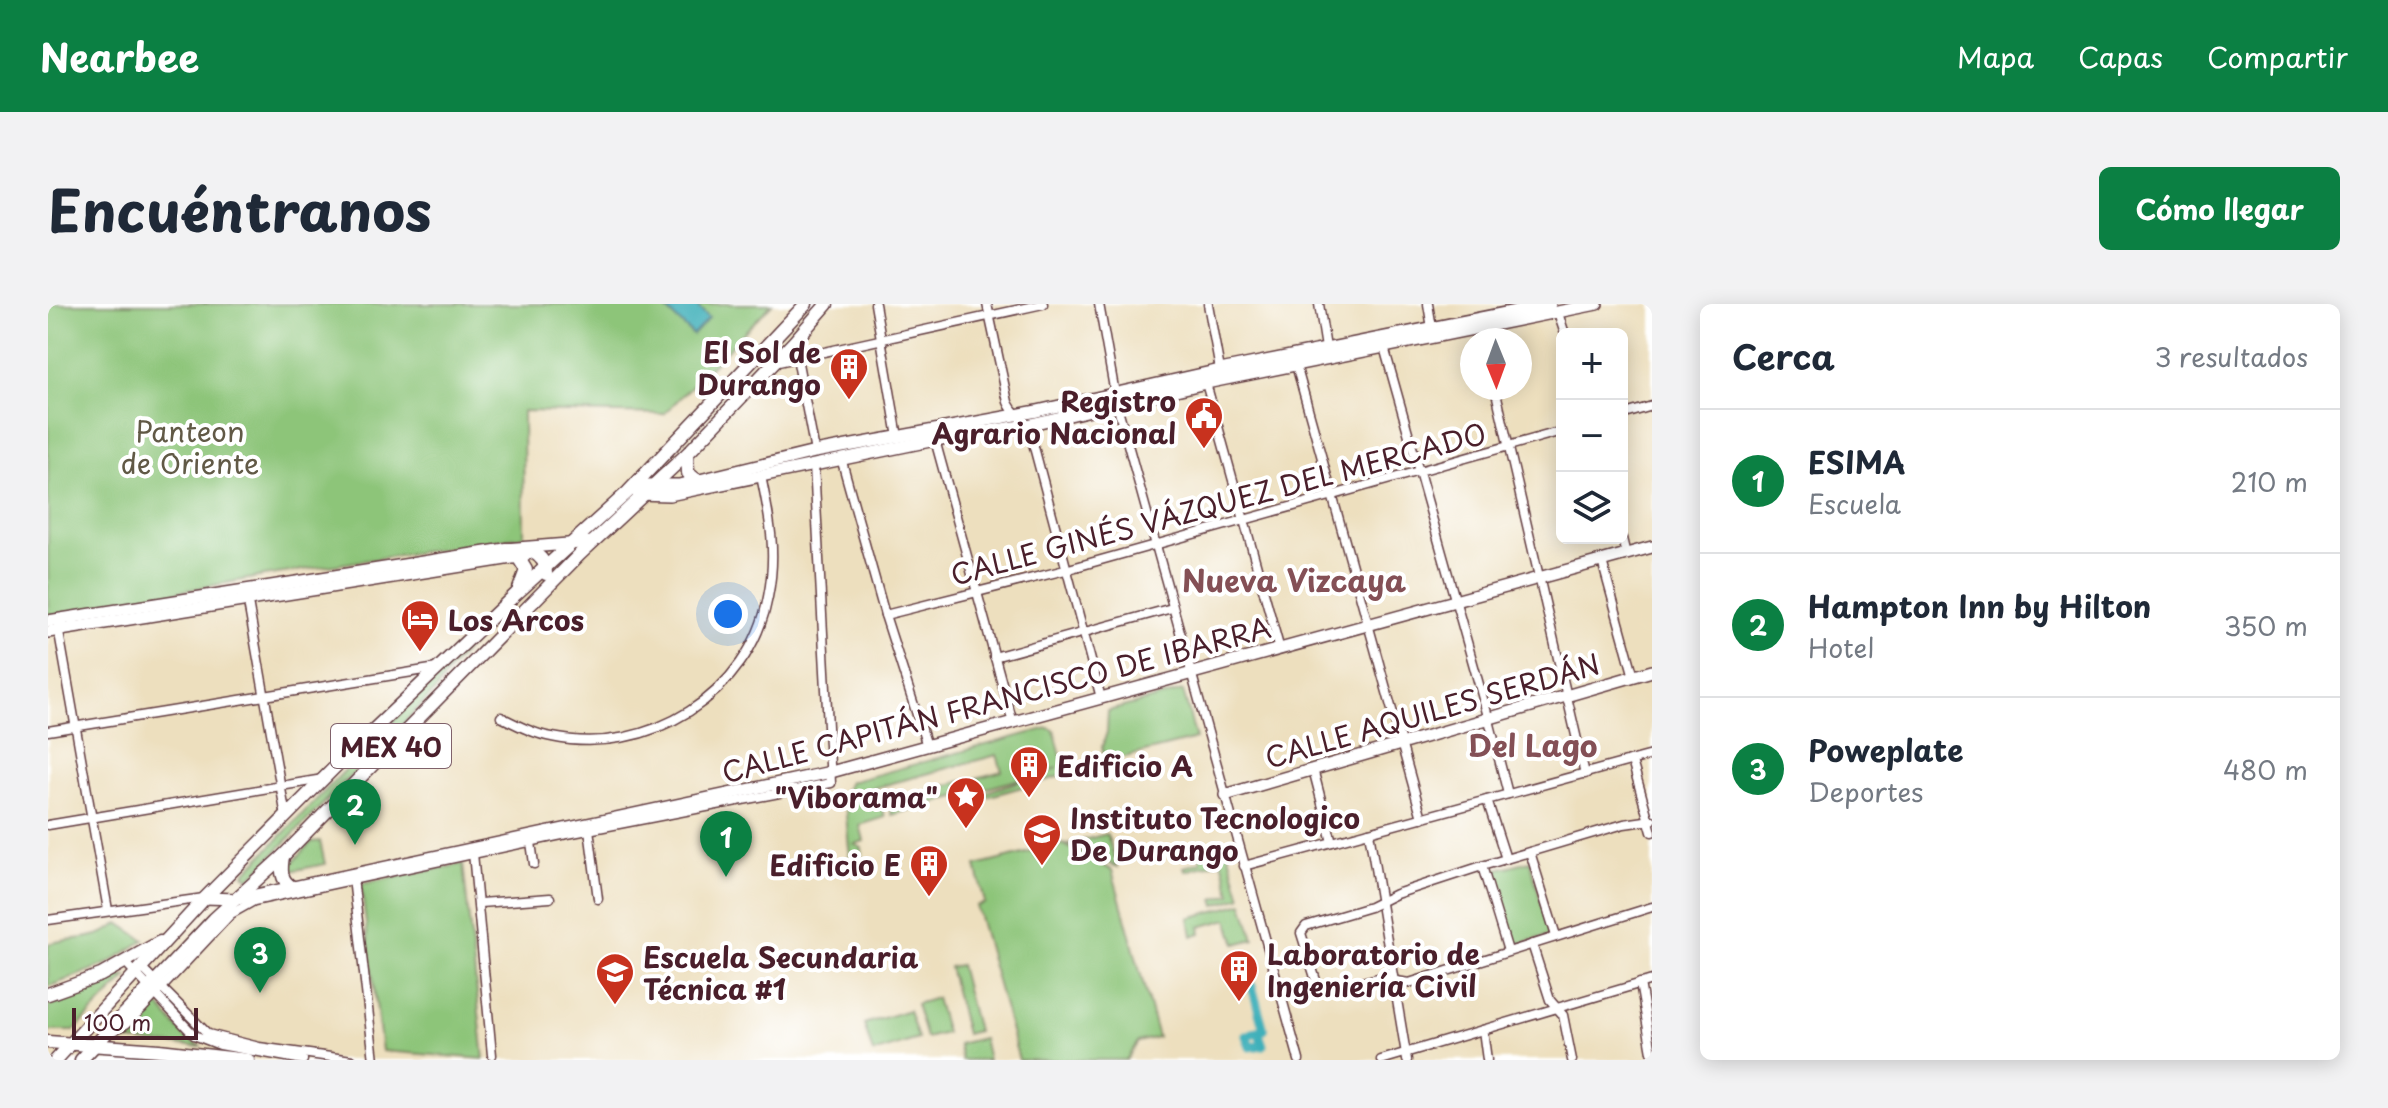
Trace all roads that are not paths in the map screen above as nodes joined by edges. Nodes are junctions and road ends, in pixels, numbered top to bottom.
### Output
1 (806, 304) edge
2 (827, 304) edge
3 (875, 304) edge
4 (987, 304) edge
5 (1043, 304) edge
6 (1099, 304) edge
7 (1208, 304) edge
8 (1319, 304) edge
9 (1428, 304) edge
10 (1597, 304) edge
11 (1549, 306) edge
12 (988, 315) junction
13 (1432, 328) junction
14 (1496, 328) edge
15 (1562, 328) edge
16 (1460, 337) edge
17 (881, 338) junction
18 (794, 342) junction
19 (1384, 347) junction
20 (1326, 348) junction
21 (796, 357) junction
22 (774, 363) junction
23 (1296, 365) junction
24 (1220, 370) junction
25 (1206, 383) junction
26 (1116, 400) junction
27 (1498, 400) edge
28 (1652, 406) edge
29 (1628, 413) edge
30 (1013, 414) junction
31 (1027, 425) junction
32 (1556, 433) edge
33 (898, 437) junction
34 (935, 440) junction
35 (1509, 446) junction
36 (687, 454) junction
37 (841, 458) junction
38 (814, 459) junction
39 (1420, 471) junction
40 (761, 476) junction
41 (703, 482) junction
42 (639, 490) junction
43 (1332, 496) junction
44 (1244, 520) junction
45 (1623, 544) edge
46 (1155, 545) junction
47 (1652, 547) edge
48 (505, 549) junction
49 (576, 549) junction
50 (539, 555) junction
51 (1626, 555) junction
52 (558, 556) junction
53 (518, 557) junction
54 (1602, 561) junction
55 (546, 568) junction
56 (1065, 570) junction
57 (1540, 579) junction
58 (541, 591) junction
59 (977, 592) junction
60 (246, 594) junction
61 (516, 594) junction
62 (1456, 602) junction
63 (1172, 608) junction
64 (885, 615) junction
65 (53, 626) edge
66 (1367, 626) junction
67 (1083, 633) junction
68 (1280, 650) junction
69 (994, 657) junction
70 (438, 668) junction
71 (1652, 671) edge
72 (1191, 674) junction
73 (1634, 677) junction
74 (264, 696) junction
75 (1566, 696) junction
76 (1101, 698) junction
77 (501, 717) dead end
78 (1489, 720) junction
79 (1013, 723) junction
80 (76, 726) junction
81 (48, 731) edge
82 (1403, 745) junction
83 (927, 746) junction
84 (1652, 755) edge
85 (1632, 761) junction
86 (1313, 769) junction
87 (1585, 774) junction
88 (831, 777) junction
89 (323, 779) junction
90 (280, 787) junction
91 (1508, 794) junction
92 (1225, 795) junction
93 (1487, 800) junction
94 (286, 817) junction
95 (92, 818) junction
96 (1422, 818) junction
97 (1650, 821) edge
98 (48, 825) edge
99 (588, 827) junction
100 (1369, 832) junction
101 (1652, 832) edge
102 (531, 842) junction
103 (1332, 842) junction
104 (473, 852) junction
105 (1530, 852) junction
106 (283, 856) junction
107 (1506, 859) junction
108 (534, 864) dead end
109 (1244, 866) junction
110 (1482, 866) junction
111 (353, 877) junction
112 (292, 887) junction
113 (205, 898) junction
114 (550, 898) dead end
115 (237, 899) junction
116 (598, 899) dead end
117 (1382, 902) junction
118 (480, 903) junction
119 (1652, 907) edge
120 (108, 910) junction
121 (48, 920) edge
122 (1556, 936) junction
123 (167, 938) junction
124 (1532, 944) junction
125 (1508, 951) junction
126 (125, 962) junction
127 (140, 970) junction
128 (1395, 980) junction
129 (1652, 980) edge
130 (1640, 983) junction
131 (155, 987) junction
132 (48, 994) edge
133 (1558, 1008) junction
134 (1483, 1030) junction
135 (48, 1042) edge
136 (73, 1043) junction
137 (95, 1045) junction
138 (1652, 1052) edge
139 (492, 1055) dead end
140 (210, 1057) edge
141 (1406, 1057) edge
142 (56, 1060) edge
143 (81, 1060) edge
144 (248, 1060) edge
145 (303, 1060) edge
146 (352, 1060) edge
147 (374, 1060) edge
148 (1299, 1060) edge
149 (1381, 1060) edge
150 (1487, 1060) edge
151 (1572, 1060) edge

1 - 42 main road
2 - 18 main road
3 - 17 street
4 - 12 street
5 - 12 street
6 - 26 street
7 - 24 street
8 - 20 street
9 - 13 street
10 - 11 main road
11 - 13 main road
11 - 14 main road
11 - 15 street
12 - 17 street
12 - 30 street
13 - 20 main road
16 - 19 main road
17 - 21 street
17 - 33 street
18 - 21 street
18 - 22 main road
19 - 23 main road
19 - 39 street
20 - 24 main road
21 - 22 street
21 - 38 street
22 - 36 main road
23 - 25 main road
23 - 43 street
24 - 26 main road
25 - 26 main road
25 - 44 street
26 - 30 main road
26 - 31 main road
26 - 46 street
27 - 35 street
28 - 29 street
30 - 31 street
30 - 33 main road
31 - 34 main road
31 - 56 street
32 - 35 street, CALLE GINÉS VÁZQUEZ DEL MERCADO
33 - 38 main road
34 - 37 main road
34 - 59 street
35 - 39 street, CALLE GINÉS VÁZQUEZ DEL MERCADO
35 - 57 street
36 - 41 main road
36 - 42 main road
37 - 38 main road
37 - 64 street
38 - 40 main road
38 - 41 main road
38 - 88 street
39 - 43 street, CALLE GINÉS VÁZQUEZ DEL MERCADO
39 - 62 street
40 - 41 main road
40 - 77 street
41 - 42 main road
42 - 49 main road, MEX 40
42 - 49 main road, MEX 40
43 - 44 street, CALLE GINÉS VÁZQUEZ DEL MERCADO
43 - 66 street
44 - 46 street, CALLE GINÉS VÁZQUEZ DEL MERCADO
44 - 68 street
45 - 51 street
46 - 56 street, CALLE GINÉS VÁZQUEZ DEL MERCADO
46 - 63 street
47 - 51 main road, CALLE CAPITÁN FRANCISCO DE IBARRA
48 - 49 main road
48 - 50 main road
48 - 60 main road
49 - 52 main road, MEX 40
49 - 58 main road, MEX 40
50 - 52 main road
50 - 53 main road
50 - 55 main road
51 - 54 main road, CALLE CAPITÁN FRANCISCO DE IBARRA
52 - 55 main road, MEX 40
53 - 60 main road
53 - 61 main road
54 - 57 main road, CALLE CAPITÁN FRANCISCO DE IBARRA
54 - 73 street
55 - 58 main road
55 - 61 main road, MEX 40
56 - 59 street, CALLE GINÉS VÁZQUEZ DEL MERCADO
56 - 67 street
57 - 62 main road, CALLE CAPITÁN FRANCISCO DE IBARRA
57 - 75 street
58 - 61 main road
58 - 106 main road, MEX 40
59 - 64 street, CALLE GINÉS VÁZQUEZ DEL MERCADO
59 - 69 street
60 - 65 main road
60 - 74 street
61 - 70 main road, MEX 40
62 - 66 main road, CALLE CAPITÁN FRANCISCO DE IBARRA
62 - 78 street
63 - 67 street
63 - 72 street
64 - 83 street
65 - 80 street
66 - 68 main road, CALLE CAPITÁN FRANCISCO DE IBARRA
66 - 82 street
67 - 69 street
67 - 76 street
68 - 72 main road, CALLE CAPITÁN FRANCISCO DE IBARRA
69 - 79 street
70 - 74 street
70 - 89 main road, MEX 40
71 - 73 main road, CALLE AQUILES SERDÁN
72 - 76 main road, CALLE CAPITÁN FRANCISCO DE IBARRA
72 - 92 street
73 - 75 main road, CALLE AQUILES SERDÁN
74 - 80 street
74 - 90 street
75 - 78 main road, CALLE AQUILES SERDÁN
75 - 87 street
76 - 79 main road, CALLE CAPITÁN FRANCISCO DE IBARRA
78 - 82 main road, CALLE AQUILES SERDÁN
78 - 91 street
79 - 83 main road, CALLE CAPITÁN FRANCISCO DE IBARRA
80 - 81 street
80 - 95 street
82 - 86 main road, CALLE AQUILES SERDÁN
82 - 96 street
83 - 88 main road, CALLE CAPITÁN FRANCISCO DE IBARRA
84 - 85 street
85 - 87 street
85 - 97 street
86 - 92 main road, CALLE AQUILES SERDÁN
86 - 103 street
87 - 91 street
88 - 99 main road, CALLE CAPITÁN FRANCISCO DE IBARRA
89 - 90 street
89 - 94 main road, MEX 40
90 - 94 street
90 - 95 street
91 - 93 street
92 - 109 street
93 - 96 street
93 - 107 street
94 - 113 main road, MEX 40
95 - 98 street
95 - 120 street
96 - 100 street
97 - 101 street
97 - 105 street
99 - 102 street
99 - 104 main road, CALLE CAPITÁN FRANCISCO DE IBARRA
99 - 116 street
100 - 103 street
100 - 117 street
102 - 104 street
102 - 108 street
103 - 109 street
104 - 111 main road, CALLE CAPITÁN FRANCISCO DE IBARRA
104 - 118 street
105 - 107 street
105 - 122 street
106 - 112 main road
106 - 115 main road, MEX 40
107 - 110 street
109 - 148 street
110 - 117 street
110 - 125 street
111 - 112 main road, CALLE CAPITÁN FRANCISCO DE IBARRA
111 - 131 street
111 - 147 street
112 - 115 main road, CALLE CAPITÁN FRANCISCO DE IBARRA
113 - 115 main road, CALLE CAPITÁN FRANCISCO DE IBARRA
113 - 120 street
113 - 123 main road, MEX 40
114 - 118 street
115 - 131 main road, MEX 40
117 - 128 street
117 - 128 street
118 - 139 street
119 - 122 street
120 - 121 street
122 - 124 street
123 - 126 main road
123 - 127 main road, MEX 40
124 - 125 street
124 - 133 street
125 - 128 street
126 - 127 street
126 - 132 main road
127 - 131 street
127 - 136 main road, MEX 40
128 - 141 street
129 - 130 street
130 - 133 street
130 - 138 street
131 - 137 main road, MEX 40
131 - 145 street
131 - 146 street
133 - 134 street
133 - 151 street
134 - 141 street
134 - 150 street
135 - 136 main road
136 - 137 main road
136 - 142 main road, MEX 40
137 - 140 main road
137 - 143 main road, MEX 40
140 - 144 main road
141 - 149 street

